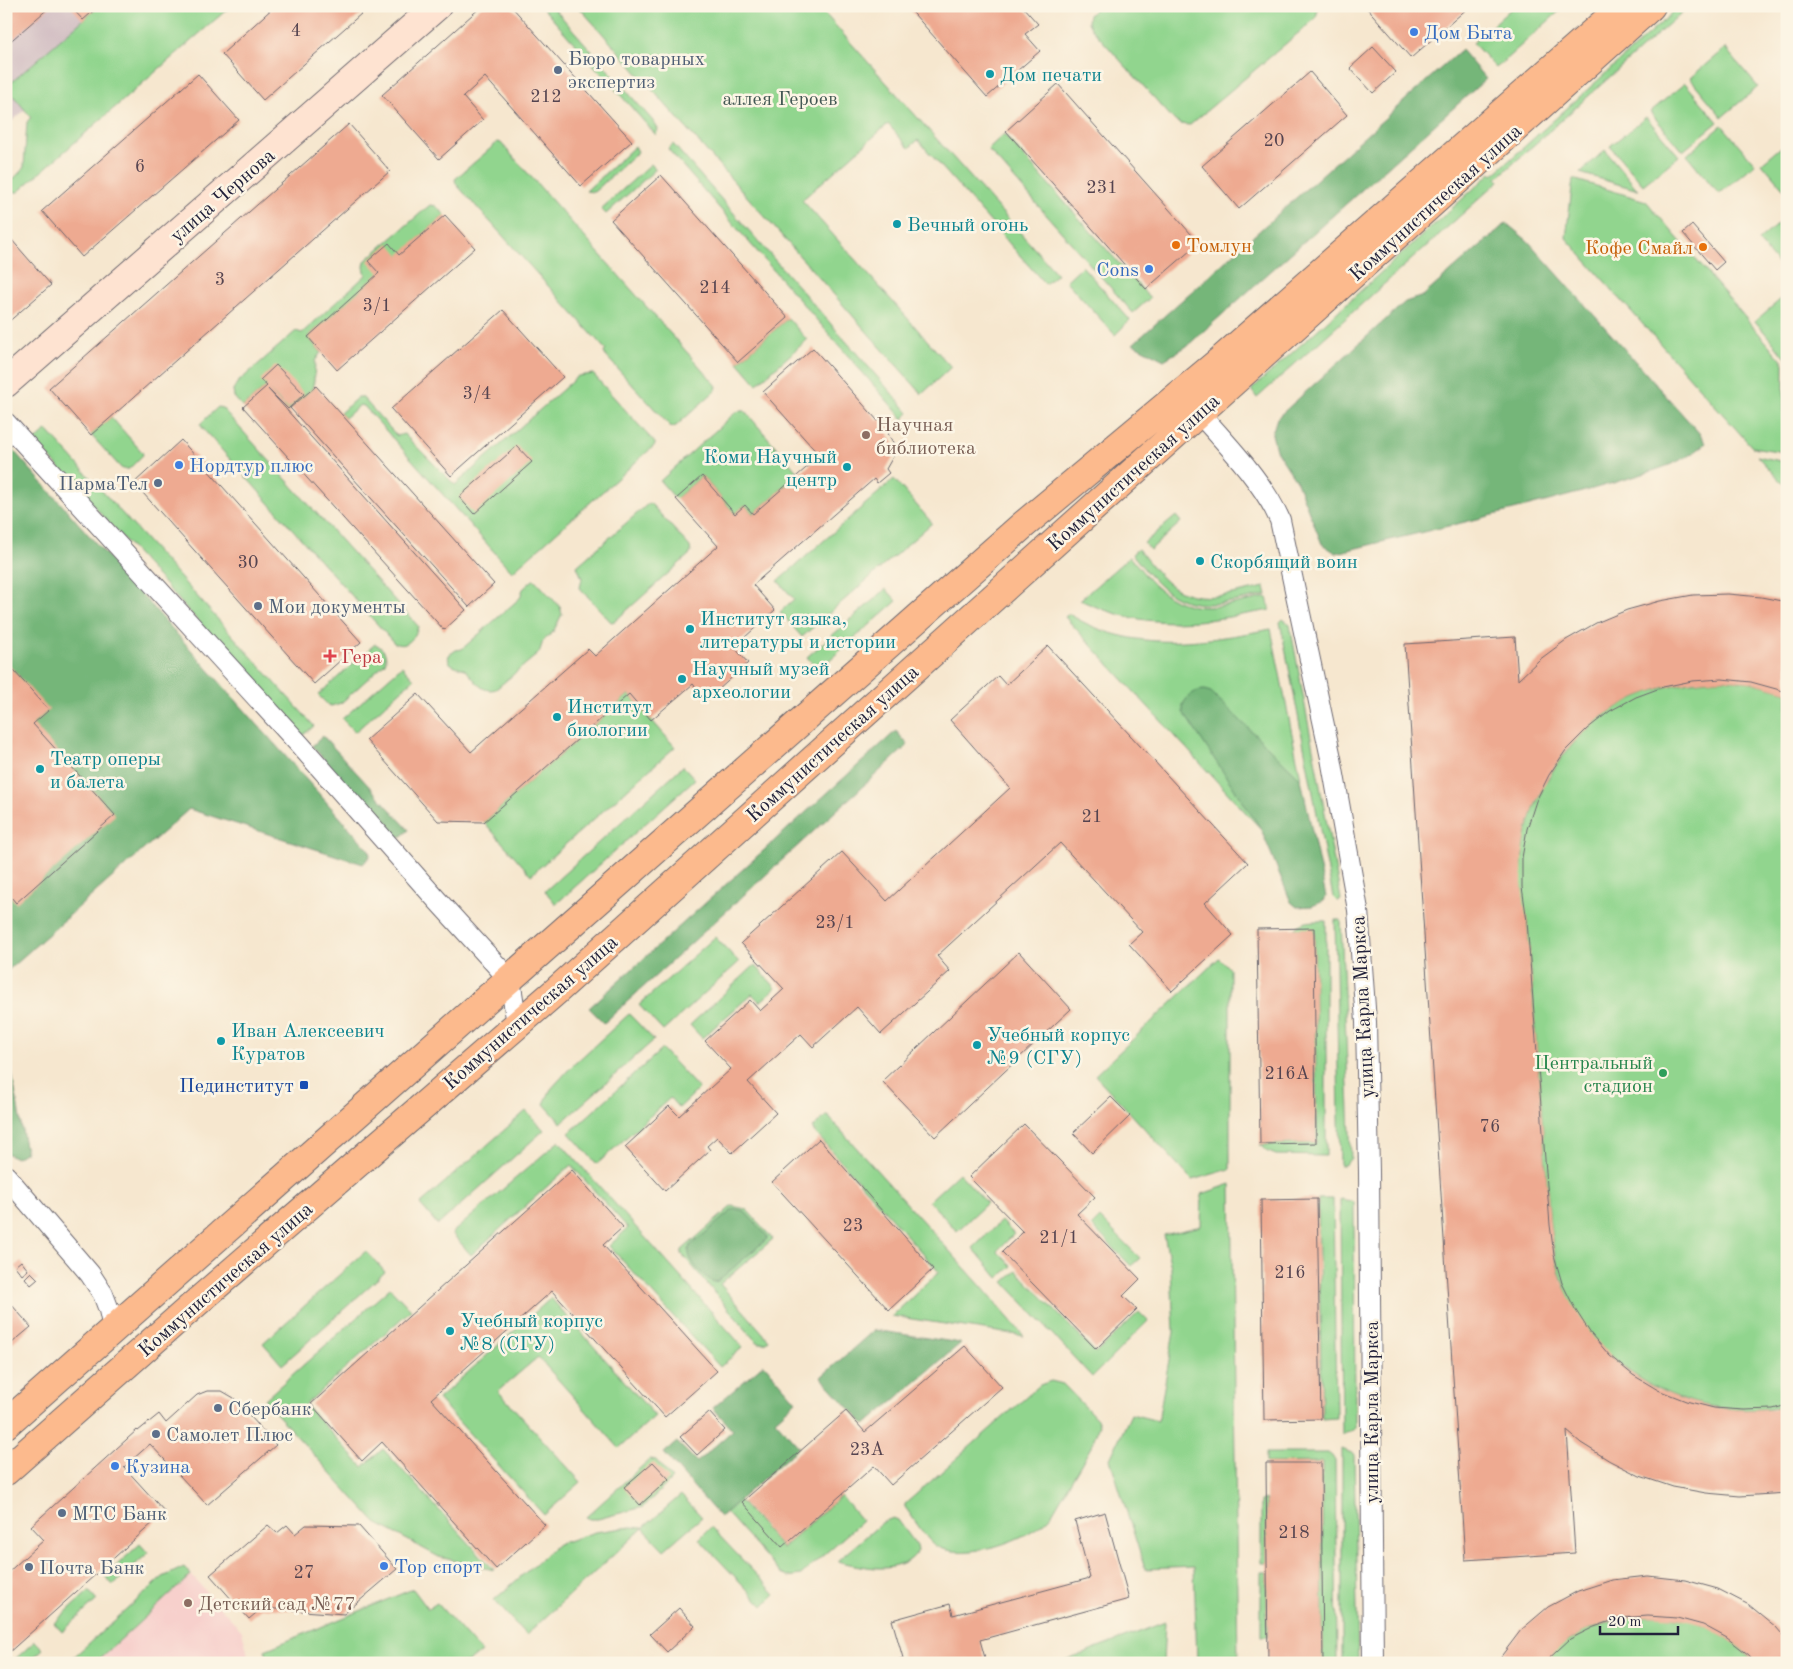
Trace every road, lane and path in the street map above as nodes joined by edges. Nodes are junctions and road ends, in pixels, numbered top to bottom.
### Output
1 (437, 6) edge
2 (1623, 6) edge
3 (1651, 6) edge
4 (6, 383) edge
5 (1190, 403) junction
6 (6, 424) edge
7 (510, 980) junction
8 (517, 1024) junction
9 (6, 1176) edge
10 (113, 1328) junction
11 (6, 1424) edge
12 (6, 1472) edge
13 (1373, 1663) edge

1 - 4 street, улица Чернова
2 - 5 main road, Коммунистическая улица
3 - 5 main road, Коммунистическая улица
5 - 7 main road, Коммунистическая улица
5 - 8 main road, Коммунистическая улица
5 - 13 street, улица Карла Маркса
6 - 7 street
7 - 8 street
7 - 10 main road, Коммунистическая улица
8 - 12 main road, Коммунистическая улица
9 - 10 street
10 - 11 main road, Коммунистическая улица

